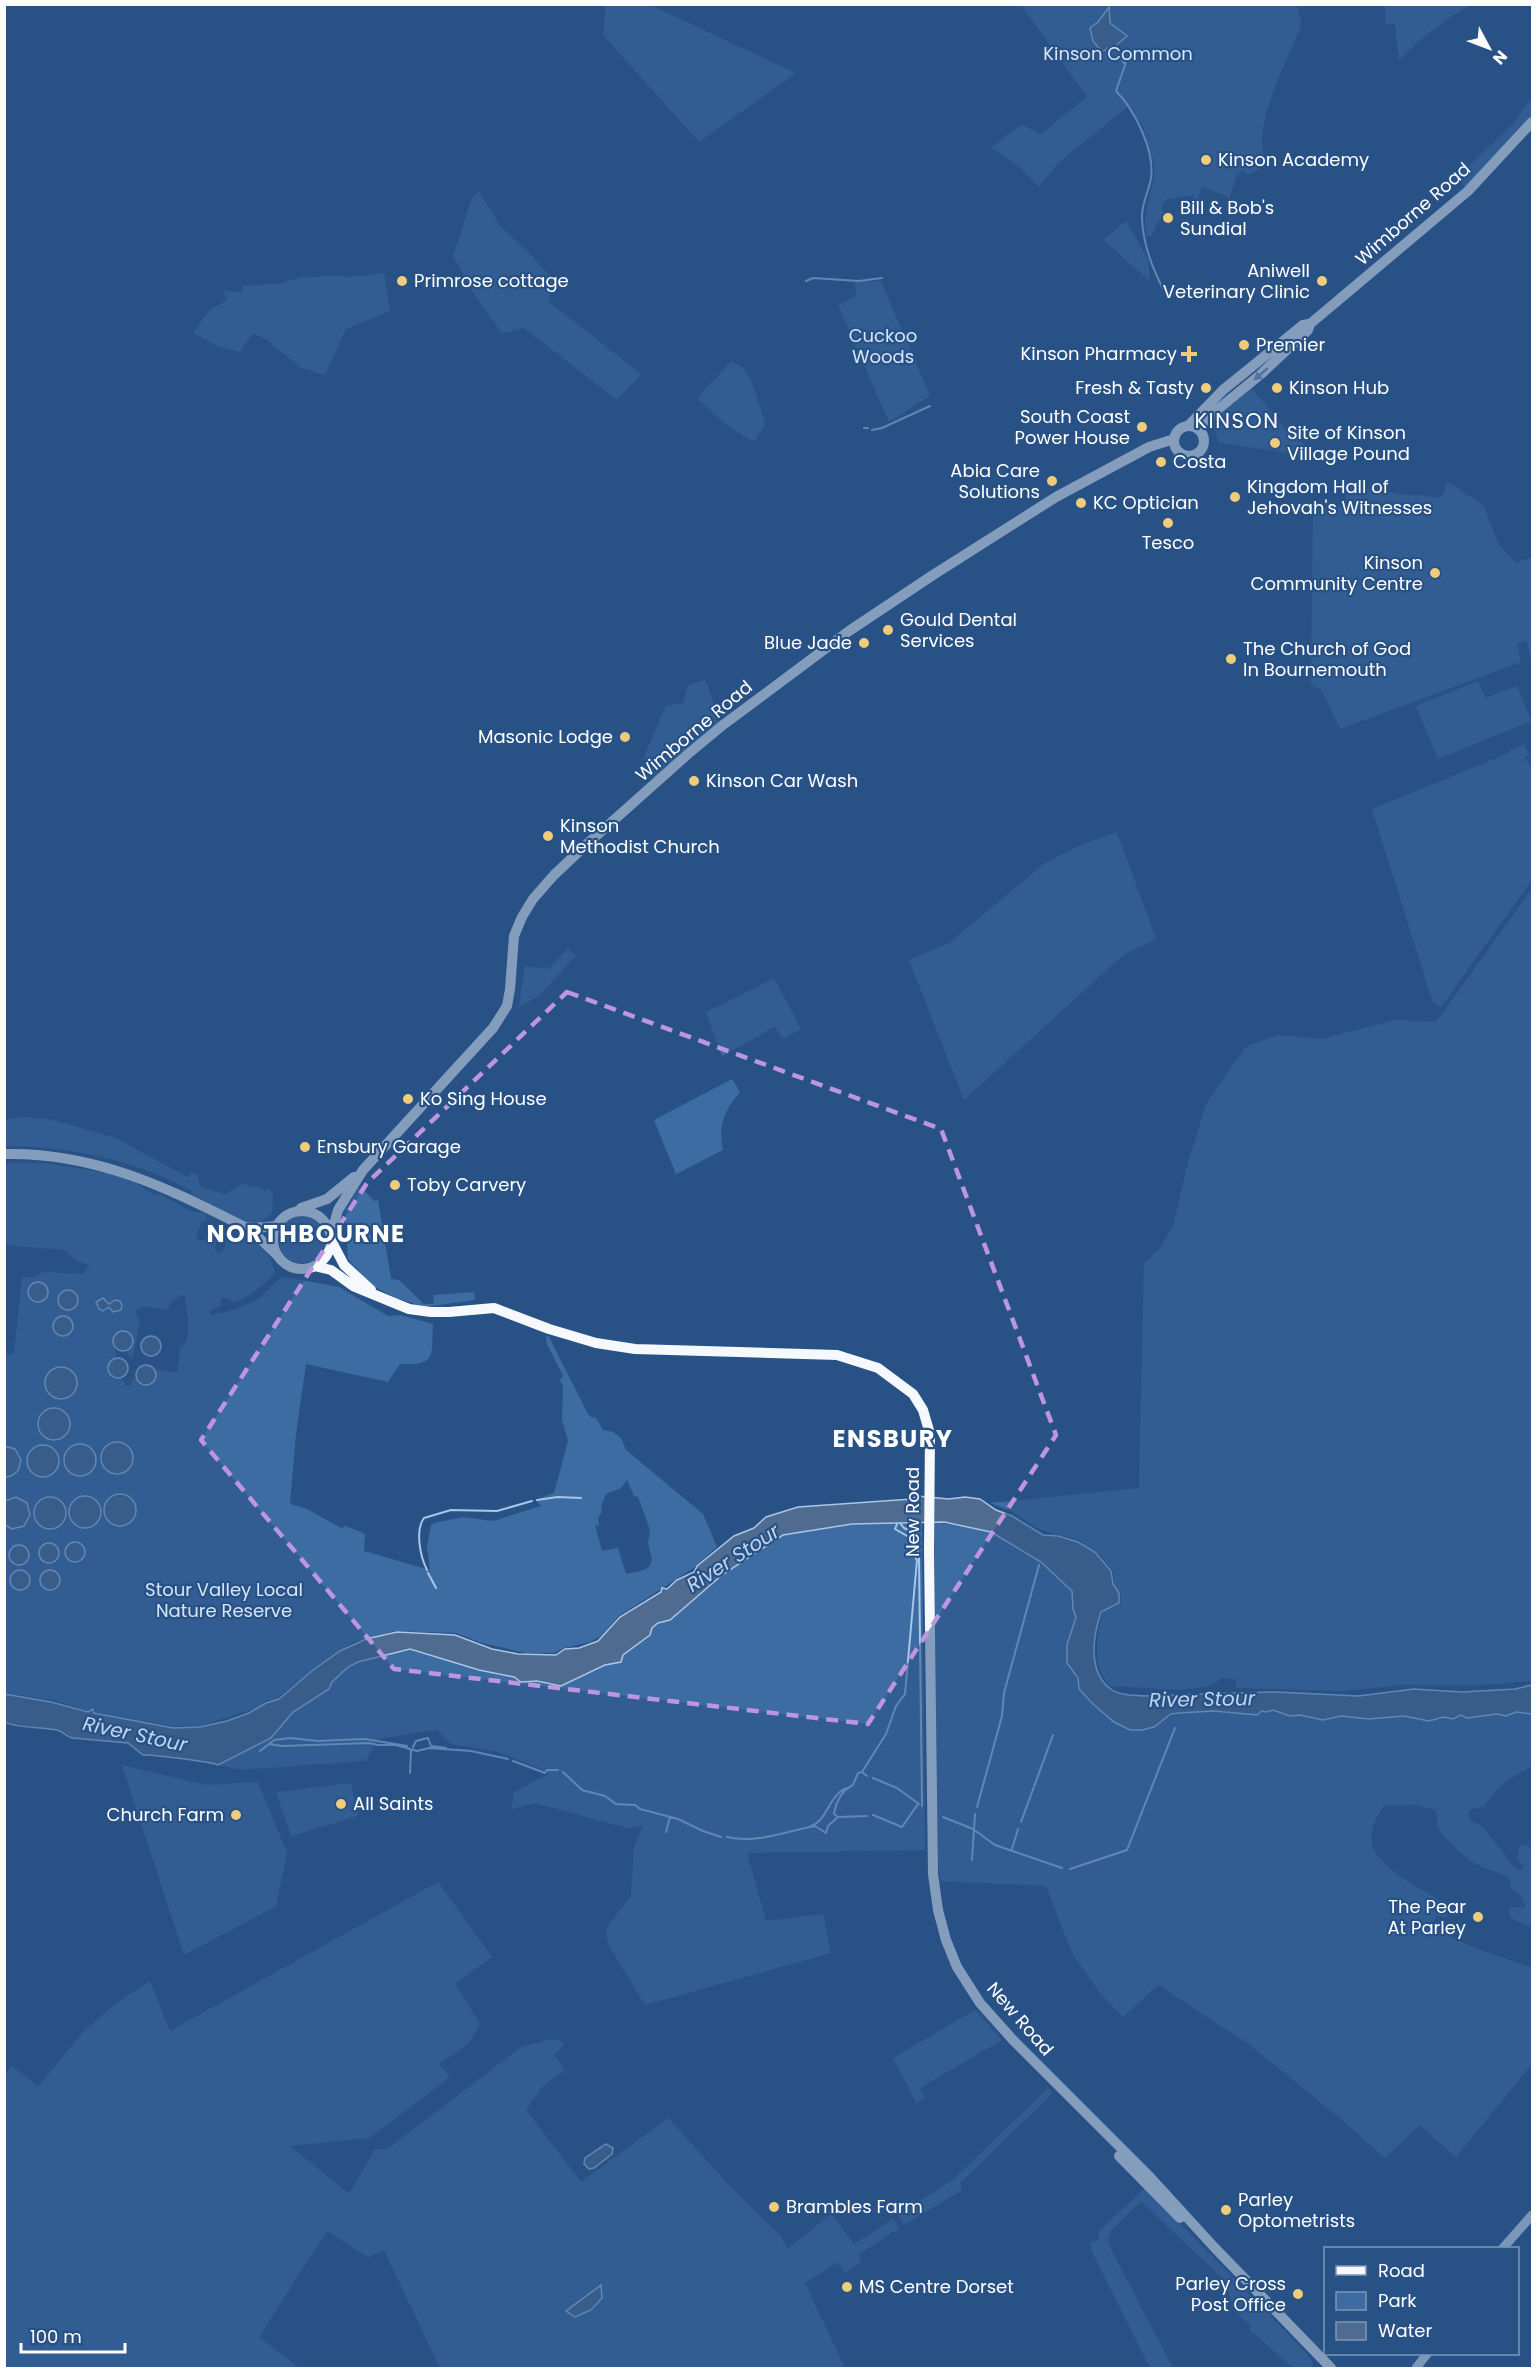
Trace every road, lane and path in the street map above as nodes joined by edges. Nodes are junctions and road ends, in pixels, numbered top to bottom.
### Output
1 (1533, 122) edge
2 (1310, 324) junction
3 (1188, 426) junction
4 (1200, 430) junction
5 (1174, 439) junction
6 (4, 1154) edge
7 (363, 1170) junction
8 (297, 1211) junction
9 (243, 1226) junction
10 (276, 1226) junction
11 (331, 1238) junction
12 (278, 1256) junction
13 (314, 1266) junction
14 (378, 1296) junction
15 (1531, 2217) edge
16 (1504, 2247) edge
17 (1276, 2311) junction
18 (1324, 2353) edge
19 (1326, 2355) edge
20 (1426, 2355) edge
21 (1331, 2368) edge
22 (1339, 2368) edge
23 (1416, 2368) edge

1 - 2 main road, Wimborne Road
2 - 3 main road, Wimborne Road
2 -> 4 main road, Wimborne Road
3 - 4 main road
3 - 5 main road
4 - 5 main road
5 - 7 main road, Wimborne Road
6 - 9 main road
7 - 8 main road, Wimborne Road
7 - 11 main road, Wimborne Road
8 - 10 main road
8 - 11 main road
9 - 10 main road
9 - 12 main road
10 - 12 main road
11 - 13 main road
11 - 14 main road, New Road
12 - 13 main road
13 - 14 main road, New Road
14 - 17 main road, New Road
15 - 16 main road
17 - 18 main road, New Road
17 - 21 main road, New Road
19 - 22 main road, New Road
20 - 23 main road

